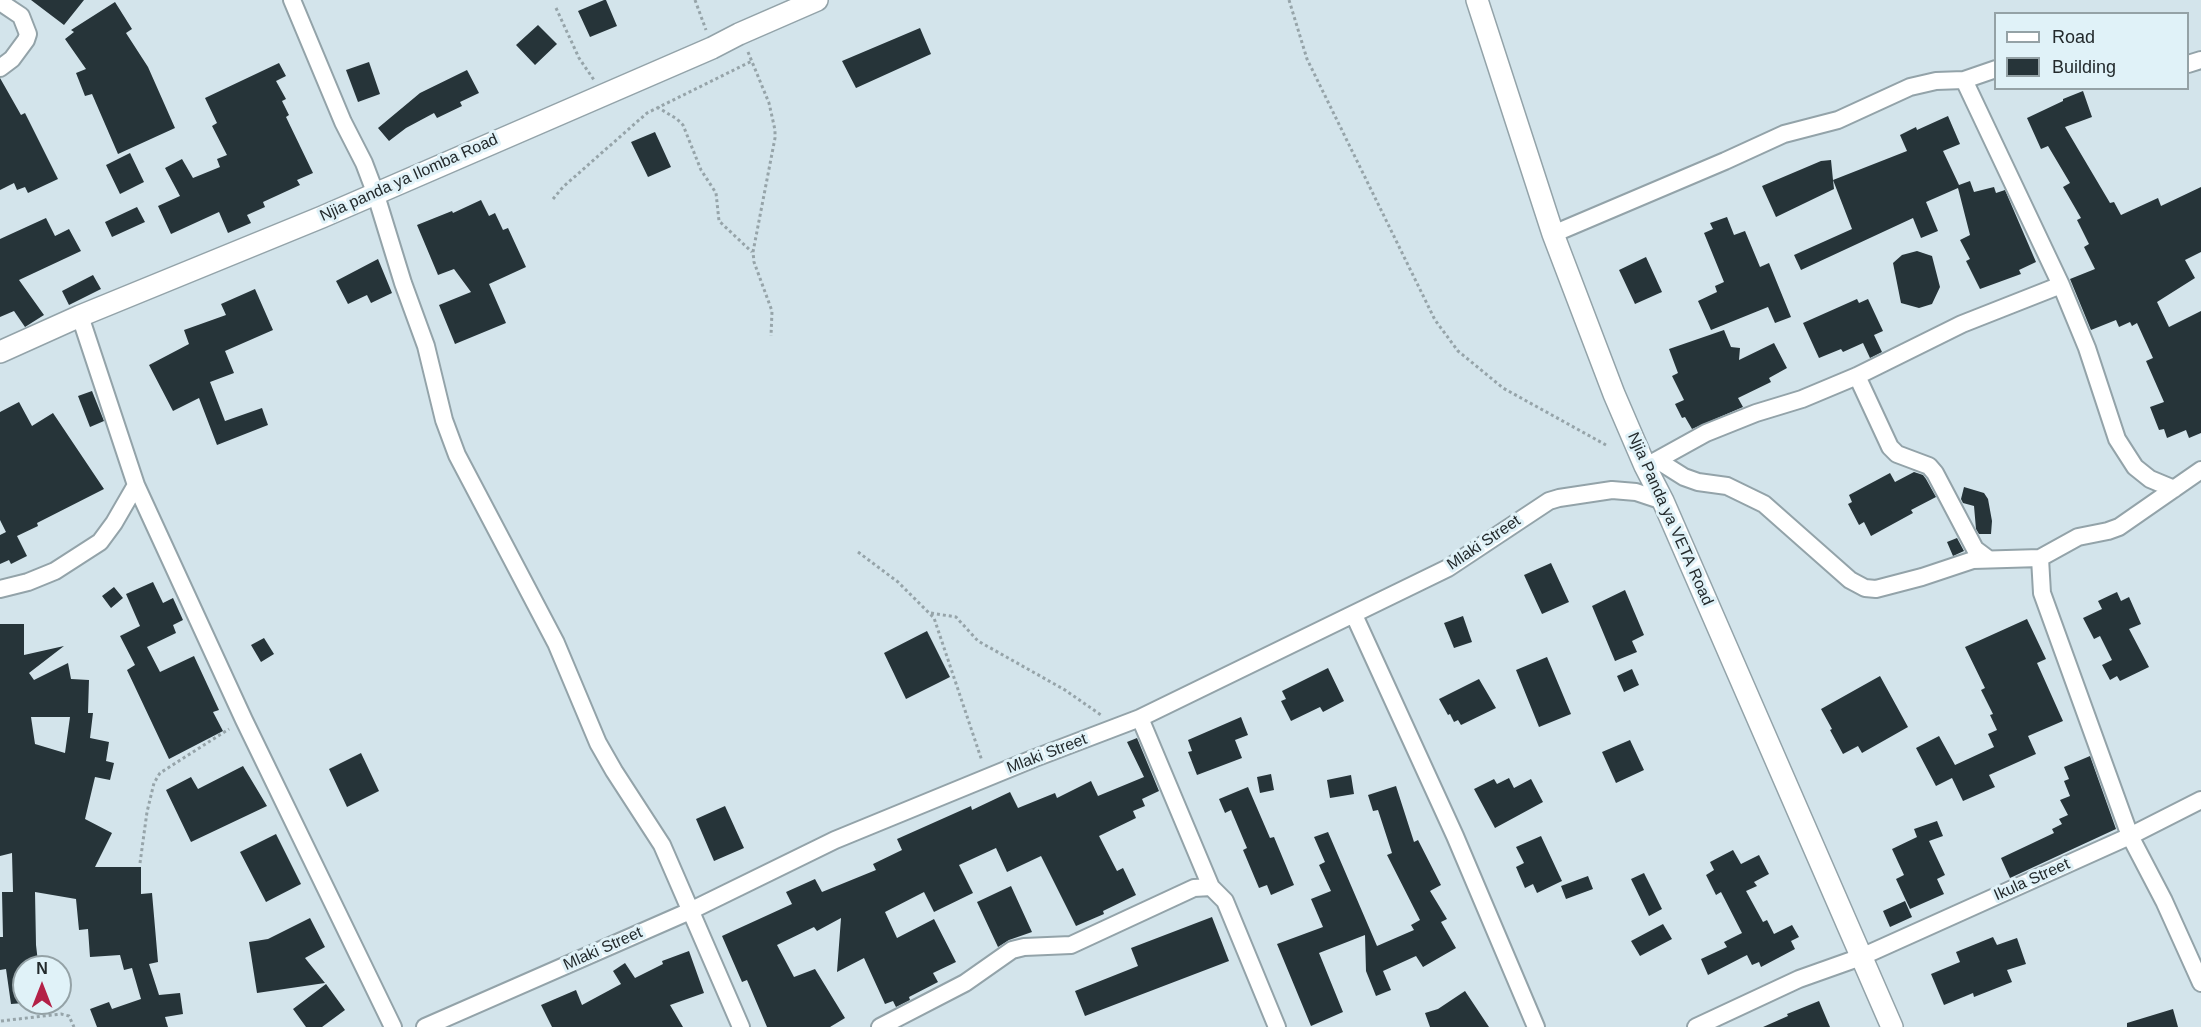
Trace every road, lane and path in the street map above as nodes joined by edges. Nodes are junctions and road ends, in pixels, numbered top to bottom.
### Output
1 (292, 0) edge
2 (695, 0) edge
3 (817, 0) edge
4 (1289, 0) edge
5 (1477, 0) edge
6 (0, 2) edge
7 (556, 8) dead end
8 (739, 34) junction
9 (712, 48) junction
10 (752, 61) junction
11 (0, 68) edge
12 (1994, 69) edge
13 (1964, 80) junction
14 (603, 94) junction
15 (657, 107) junction
16 (375, 192) junction
17 (553, 199) dead end
18 (1553, 234) junction
19 (753, 252) junction
20 (2061, 285) junction
21 (80, 316) junction
22 (771, 336) dead end
23 (0, 352) edge
24 (1857, 376) junction
25 (1606, 445) dead end
26 (1651, 463) junction
27 (2201, 470) edge
28 (136, 485) junction
29 (2174, 489) junction
30 (1663, 501) junction
31 (858, 552) dead end
32 (1987, 558) junction
33 (2040, 558) junction
34 (0, 589) edge
35 (931, 613) junction
36 (1353, 615) junction
37 (1140, 718) junction
38 (244, 720) junction
39 (1117, 726) junction
40 (987, 777) junction
41 (2201, 800) edge
42 (2130, 836) junction
43 (140, 863) dead end
44 (1211, 887) junction
45 (690, 911) junction
46 (1861, 957) junction
47 (2201, 982) edge
48 (1, 1020) edge
49 (74, 1027) edge
50 (393, 1027) edge
51 (424, 1027) edge
52 (741, 1027) edge
53 (880, 1027) edge
54 (1277, 1027) edge
55 (1536, 1027) edge
56 (1696, 1027) edge
57 (1892, 1027) edge

1 - 16 street
2 - 9 path
3 - 8 street, Njia panda ya Ilomba Road
4 - 25 path
5 - 18 street, Njia Panda ya VETA Road
6 - 11 street
7 - 14 path
8 - 9 street, Njia panda ya Ilomba Road
8 - 10 path
9 - 14 street, Njia panda ya Ilomba Road
10 - 15 path
10 - 19 path
12 - 13 street
13 - 18 street
13 - 20 street
14 - 16 street, Njia panda ya Ilomba Road
15 - 17 path
15 - 19 path
16 - 21 street, Njia panda ya Ilomba Road
16 - 45 street
18 - 26 street, Njia Panda ya VETA Road
19 - 22 path
20 - 24 street
20 - 29 street
21 - 23 street, Njia panda ya Ilomba Road
21 - 28 street
24 - 26 street
24 - 32 street
26 - 30 street, Njia Panda ya VETA Road
26 - 32 street
27 - 29 street
28 - 34 street
28 - 38 street
29 - 33 street
30 - 36 street, Mlaki Street
30 - 46 street, Njia Panda ya VETA Road
31 - 35 path
32 - 33 street
33 - 42 street
35 - 39 path
35 - 40 path
36 - 37 street, Mlaki Street
36 - 55 street
37 - 39 street, Mlaki Street
37 - 44 street
38 - 43 path
38 - 50 street
39 - 40 street, Mlaki Street
40 - 45 street, Mlaki Street
41 - 42 street, Ikula Street
42 - 46 street, Ikula Street
42 - 47 street
44 - 53 street
44 - 54 street
45 - 51 street, Mlaki Street
45 - 52 street
46 - 56 street, Ikula Street
46 - 57 street, Njia Panda ya VETA Road
48 - 49 path

